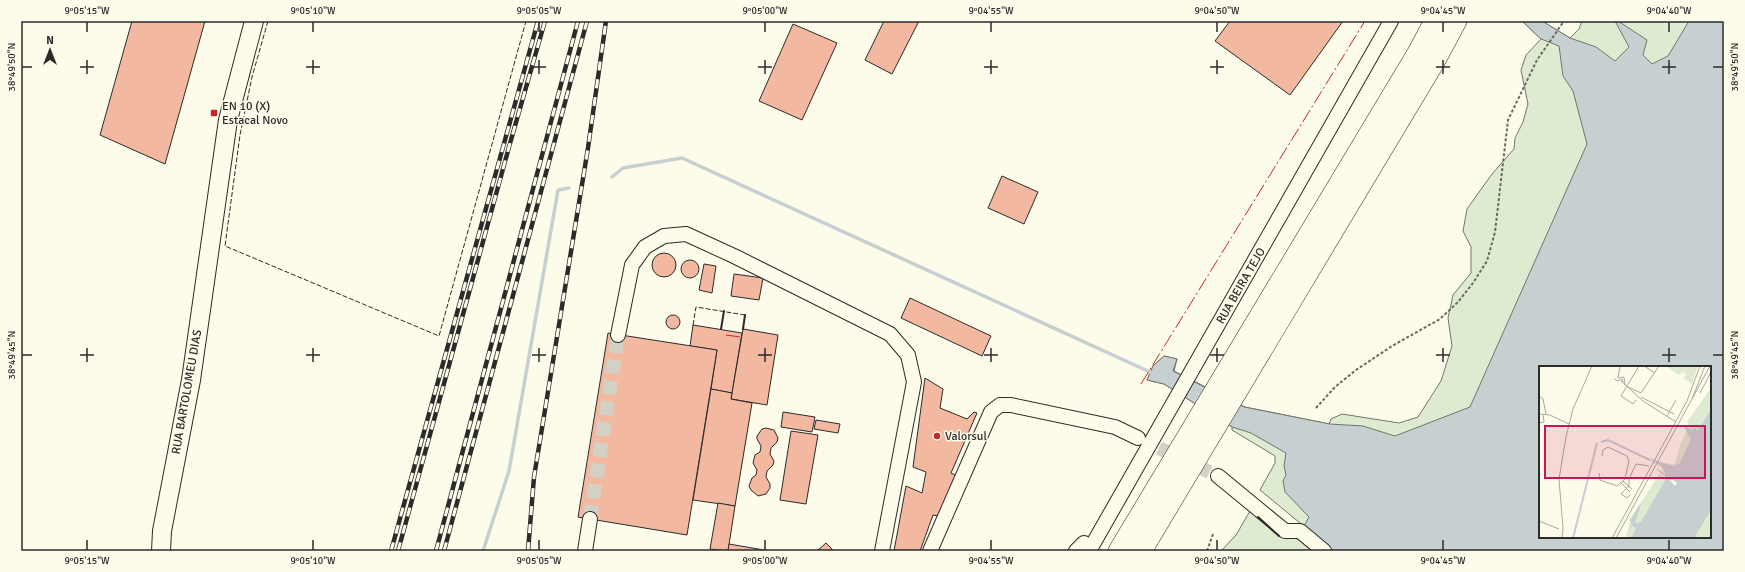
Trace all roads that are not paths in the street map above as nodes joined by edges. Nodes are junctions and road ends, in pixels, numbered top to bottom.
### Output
1 (254, 21) edge
2 (1391, 21) edge
3 (1435, 21) edge
4 (1456, 21) edge
5 (618, 335) tunnel mouth
6 (1228, 387) junction
7 (1207, 422) junction
8 (1138, 438) tunnel mouth
9 (1223, 473) tunnel mouth
10 (590, 519) tunnel mouth
11 (1082, 549) edge
12 (161, 551) edge
13 (585, 551) edge
14 (882, 551) edge
15 (930, 551) edge
16 (1119, 551) edge
17 (1141, 551) edge
18 (1324, 551) edge

1 - 12 main road, RUA BARTOLOMEU DIAS
2 - 11 street, RUA BEIRA TEJO
3 - 6 highway
4 - 6 highway
5 - 14 street
6 - 7 highway
7 - 16 highway
7 - 17 highway
8 - 15 street
9 - 18 street
10 - 13 street

